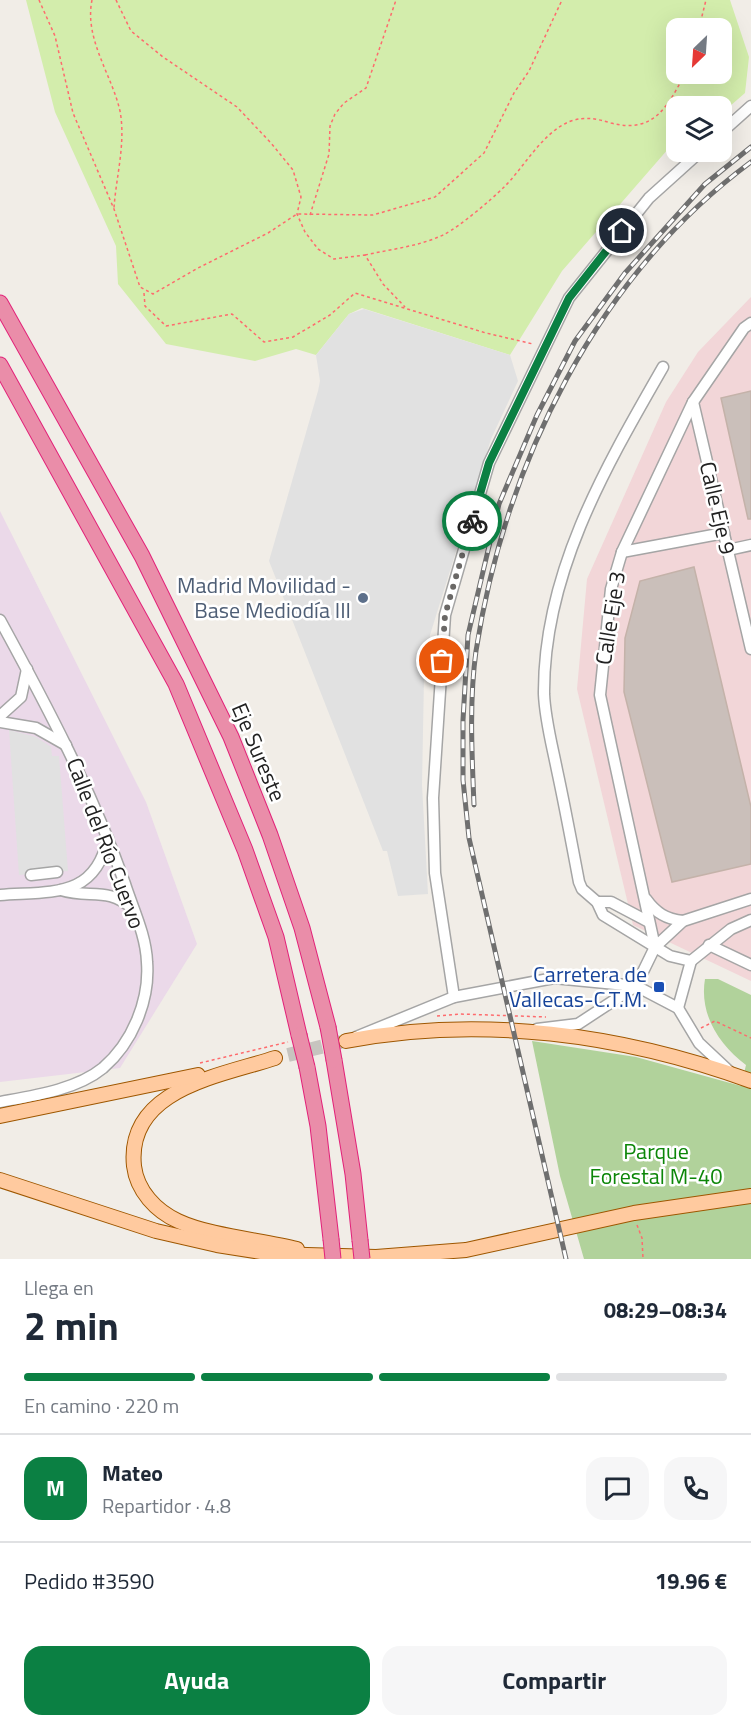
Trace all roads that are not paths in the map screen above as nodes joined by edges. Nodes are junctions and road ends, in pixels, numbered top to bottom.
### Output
1 (751, 106) edge
2 (732, 123) edge
3 (689, 162) edge
4 (0, 303) edge
5 (751, 323) edge
6 (0, 365) edge
7 (663, 367) dead end
8 (693, 402) junction
9 (724, 533) junction
10 (751, 545) edge
11 (728, 550) junction
12 (622, 552) junction
13 (0, 620) edge
14 (751, 649) edge
15 (27, 669) junction
16 (0, 716) edge
17 (0, 722) edge
18 (68, 747) junction
19 (108, 838) junction
20 (57, 872) dead end
21 (31, 875) dead end
22 (61, 890) junction
23 (643, 894) junction
24 (0, 895) edge
25 (751, 898) edge
26 (597, 902) junction
27 (134, 910) junction
28 (751, 920) edge
29 (683, 921) junction
30 (649, 922) junction
31 (709, 945) junction
32 (655, 946) junction
33 (691, 962) junction
34 (751, 965) edge
35 (636, 986) junction
36 (454, 997) junction
37 (678, 1008) junction
38 (526, 1030) junction
39 (346, 1041) joint
40 (734, 1075) junction
41 (751, 1081) edge
42 (0, 1102) edge
43 (0, 1116) edge
44 (0, 1180) edge
45 (751, 1196) edge
46 (317, 1254) junction
47 (333, 1259) edge
48 (362, 1259) edge

1 - 2 street
3 - 36 street
4 - 48 highway, Eje Sureste, bridge
5 - 8 street, Calle Eje 3
6 - 47 highway, bridge
7 - 26 street
8 - 9 street, Calle Eje 9
8 - 12 street, Calle Eje 3
9 - 11 street, Calle Eje 9
9 - 12 street
10 - 11 street
11 - 14 street, Calle Eje 9
12 - 23 street, Calle Eje 3
13 - 15 street, Calle del Río Cuervo
15 - 16 street
15 - 18 street, Calle del Río Cuervo
17 - 18 street
18 - 19 street, Calle del Río Cuervo
19 - 22 street
19 - 27 street, Calle del Río Cuervo
20 - 21 street
22 - 24 street
22 - 27 street
23 - 29 street
23 - 30 street, Calle Eje 3
25 - 29 street
26 - 30 street
26 - 32 street
27 - 42 street, Calle del Río Cuervo
28 - 31 street
29 - 32 street
30 - 32 street, Calle Eje 3
31 - 33 street
31 - 34 street
32 - 33 street
32 - 35 street
33 - 37 street
35 - 36 street
35 - 37 street
35 - 38 street
36 - 39 street
37 - 40 street
38 - 39 main road
38 - 40 main road
40 - 41 main road
43 - 46 main road
44 - 46 main road
45 - 46 main road

